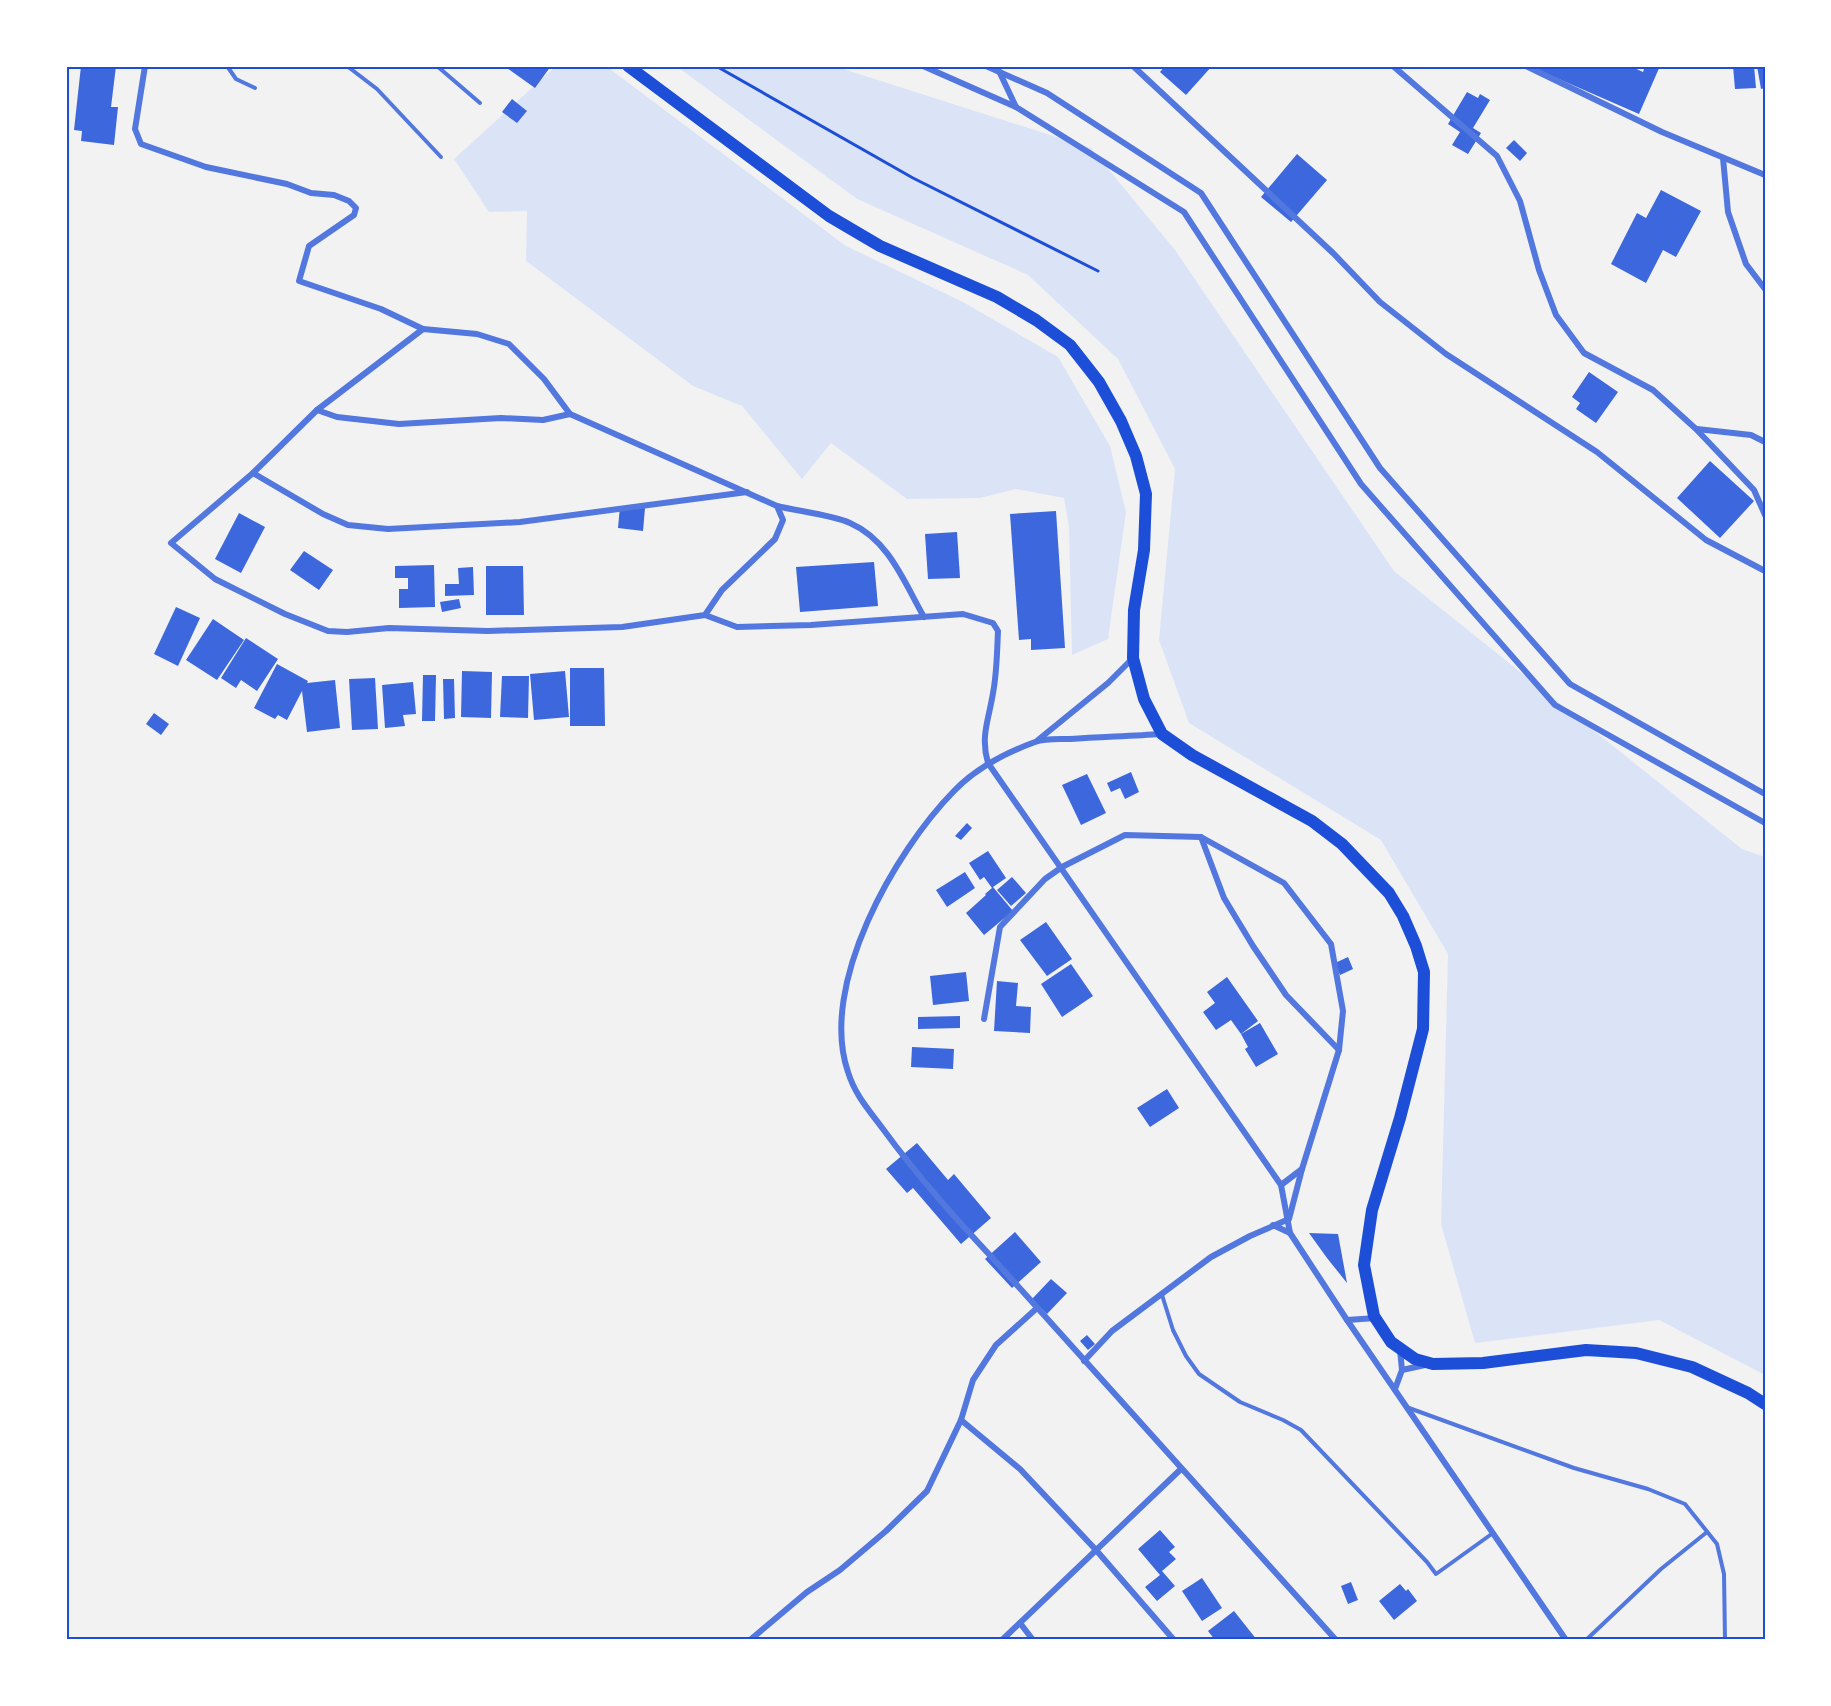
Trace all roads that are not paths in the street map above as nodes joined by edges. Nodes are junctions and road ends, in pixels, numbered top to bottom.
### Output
1 (145, 66) edge
2 (226, 66) edge
3 (347, 66) edge
4 (437, 66) edge
5 (628, 66) edge
6 (923, 66) edge
7 (986, 66) edge
8 (995, 66) edge
9 (1133, 66) edge
10 (1393, 66) edge
11 (1526, 66) edge
12 (1001, 73) junction
13 (255, 88) dead end
14 (480, 103) dead end
15 (1016, 106) junction
16 (441, 157) dead end
17 (1723, 158) junction
18 (1765, 175) edge
19 (1765, 289) edge
20 (423, 329) junction
21 (317, 410) junction
22 (570, 414) junction
23 (1696, 429) junction
24 (1765, 442) edge
25 (253, 473) junction
26 (747, 492) junction
27 (777, 506) junction
28 (1765, 515) edge
29 (1765, 571) edge
30 (705, 615) junction
31 (924, 617) junction
32 (1132, 658) junction
33 (1059, 723) junction
34 (1162, 734) junction
35 (1037, 740) junction
36 (1053, 740) junction
37 (988, 763) junction
38 (1765, 794) edge
39 (1765, 823) edge
40 (1201, 837) junction
41 (1062, 867) junction
42 (984, 1019) dead end
43 (1339, 1050) junction
44 (1302, 1169) junction
45 (1281, 1185) junction
46 (1289, 1219) junction
47 (1274, 1226) junction
48 (1290, 1233) junction
49 (1162, 1294) junction
50 (1037, 1308) junction
51 (1376, 1318) junction
52 (1347, 1320) junction
53 (1400, 1350) junction
54 (1084, 1361) junction
55 (1433, 1364) junction
56 (1402, 1370) junction
57 (1395, 1389) junction
58 (1765, 1404) edge
59 (1408, 1408) junction
60 (961, 1420) junction
61 (1181, 1469) junction
62 (1493, 1532) junction
63 (1707, 1532) junction
64 (1096, 1550) junction
65 (1020, 1623) junction
66 (750, 1640) edge
67 (1002, 1640) edge
68 (1034, 1640) edge
69 (1173, 1640) edge
70 (1336, 1640) edge
71 (1566, 1640) edge
72 (1586, 1640) edge
73 (1725, 1640) edge

1 - 20 street
2 - 13 lane
3 - 16 lane
4 - 14 lane
5 - 32 main road
6 - 15 street
7 - 12 street
8 - 12 street
9 - 29 street
10 - 23 street
11 - 17 street
12 - 15 street
12 - 38 street
15 - 39 street
17 - 18 street
17 - 19 street
20 - 21 street
20 - 22 street
21 - 22 street
21 - 25 street
22 - 26 street
23 - 24 street
23 - 28 street
25 - 26 street
25 - 30 street
26 - 27 street
27 - 30 street
27 - 31 street
30 - 31 street
31 - 37 street
32 - 33 street
32 - 34 main road
33 - 35 street
33 - 36 street
34 - 36 street
34 - 51 main road
35 - 36 street
35 - 37 street
37 - 41 street
37 - 50 street
40 - 41 street
40 - 43 street
40 - 43 street
41 - 42 street
41 - 45 street
43 - 44 street
44 - 45 street
44 - 46 street
45 - 46 street
46 - 47 street
46 - 48 street
47 - 48 street
47 - 49 street
48 - 52 street
49 - 54 street
49 - 62 lane
50 - 54 street
50 - 60 street
51 - 52 street
51 - 53 main road
52 - 57 street
53 - 55 main road
53 - 56 street
54 - 61 street
55 - 56 street
55 - 58 main road
56 - 57 street
57 - 59 street
59 - 62 street
59 - 63 lane
60 - 64 street
60 - 66 street
61 - 64 street
61 - 70 street
62 - 71 street
63 - 72 lane
63 - 73 lane
64 - 65 street
64 - 69 street
65 - 67 street
65 - 68 street

